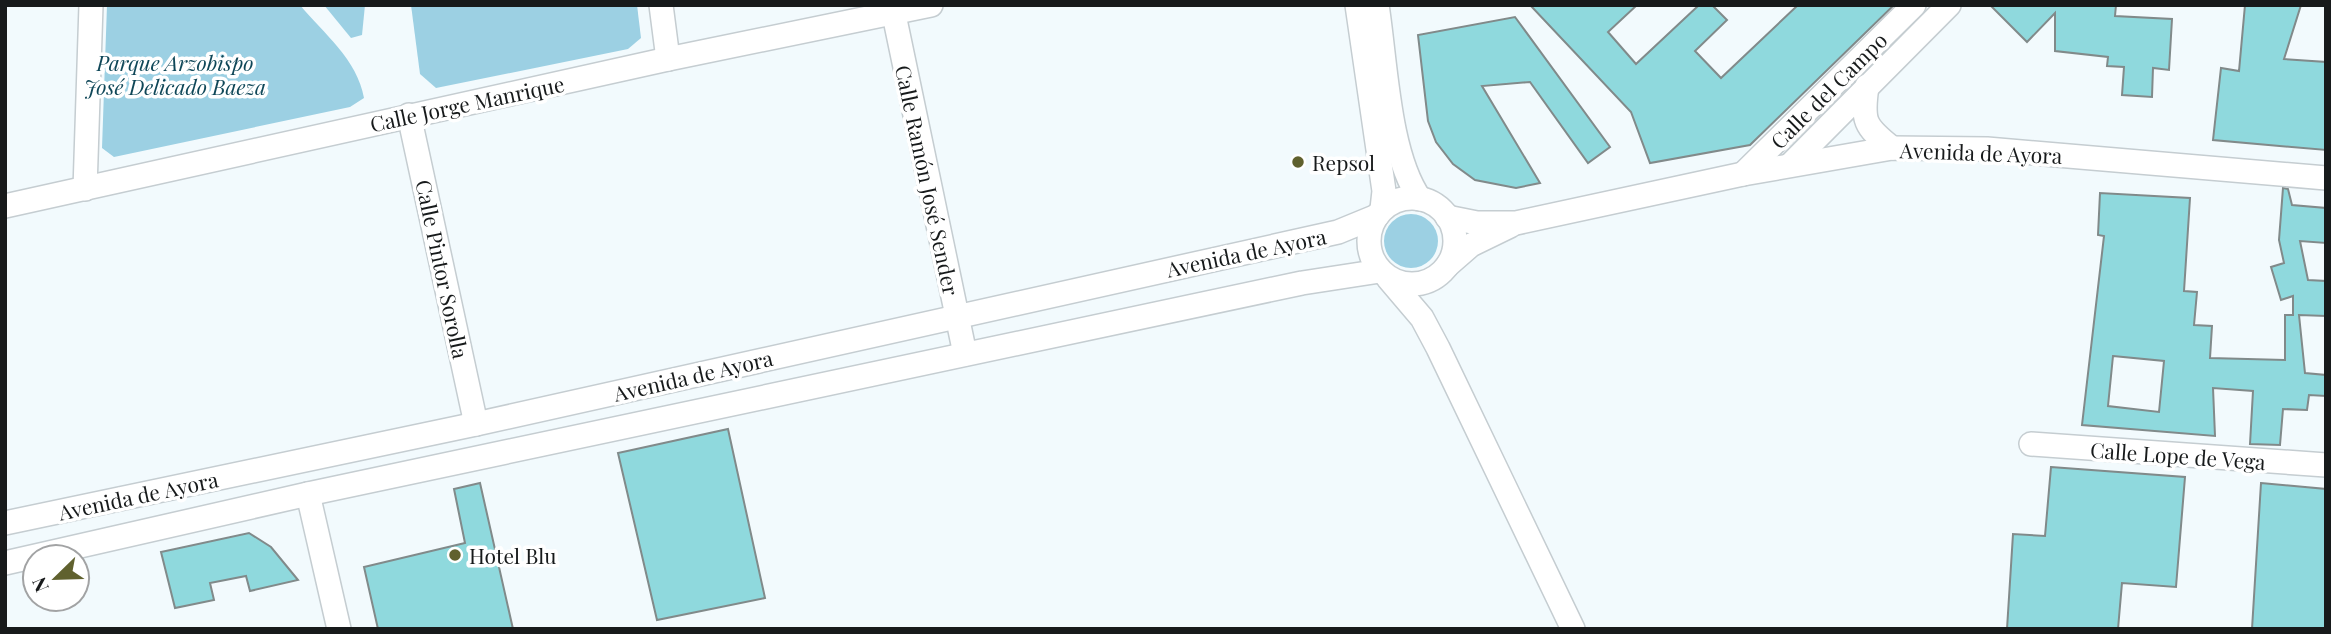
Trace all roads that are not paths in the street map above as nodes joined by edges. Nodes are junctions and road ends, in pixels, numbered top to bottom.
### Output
1 (91, 5) edge
2 (661, 5) edge
3 (931, 5) edge
4 (1357, 5) edge
5 (1377, 5) edge
6 (1914, 5) edge
7 (1949, 5) edge
8 (892, 9) edge
9 (668, 59) junction
10 (1867, 86) junction
11 (409, 115) junction
12 (1892, 148) junction
13 (1790, 165) junction
14 (1742, 174) junction
15 (2326, 177) edge
16 (85, 189) junction
17 (1420, 199) junction
18 (5, 206) edge
19 (1380, 213) junction
20 (1447, 217) junction
21 (1516, 223) junction
22 (1441, 272) junction
23 (1384, 274) junction
24 (957, 316) junction
25 (1438, 348) junction
26 (965, 354) junction
27 (514, 415) junction
28 (477, 424) junction
29 (448, 430) junction
30 (2031, 444) dead end
31 (522, 449) junction
32 (454, 463) junction
33 (2326, 466) edge
34 (308, 494) junction
35 (5, 523) edge
36 (5, 563) edge
37 (339, 629) edge
38 (1573, 629) edge

1 - 16 street
2 - 9 street
3 - 8 street, Calle Jorge Manrique
4 - 19 street
5 - 17 street
6 - 14 street, Calle del Campo
7 - 10 street, Calle del Campo
8 - 9 street, Calle Jorge Manrique
8 - 24 street, Calle Ramón José Sender
9 - 11 street, Calle Jorge Manrique
10 - 12 street, Calle del Campo
10 - 13 street, Calle del Campo
11 - 16 street, Calle Jorge Manrique
11 - 28 street, Calle Pintor Sorolla
12 - 13 street, Avenida de Ayora
12 - 15 street, Avenida de Ayora
13 - 14 street, Avenida de Ayora
14 - 21 street, Avenida de Ayora
16 - 18 street, Calle Jorge Manrique
17 - 19 street
17 - 20 street
19 - 23 street
19 - 24 street, Avenida de Ayora
20 - 21 street, Avenida de Ayora
20 - 22 street
21 - 22 street, Avenida de Ayora
22 - 23 street
22 - 25 street
23 - 25 street
23 - 26 street, Avenida de Ayora
24 - 26 street, Calle Ramón José Sender
24 - 27 street, Avenida de Ayora
25 - 38 street
26 - 31 street, Avenida de Ayora
27 - 28 street, Avenida de Ayora
27 - 31 street
28 - 29 street, Avenida de Ayora
29 - 32 street
29 - 35 street, Avenida de Ayora
30 - 33 street, Calle Lope de Vega
31 - 32 street, Avenida de Ayora
32 - 34 street, Avenida de Ayora
34 - 36 street, Avenida de Ayora
34 - 37 street

